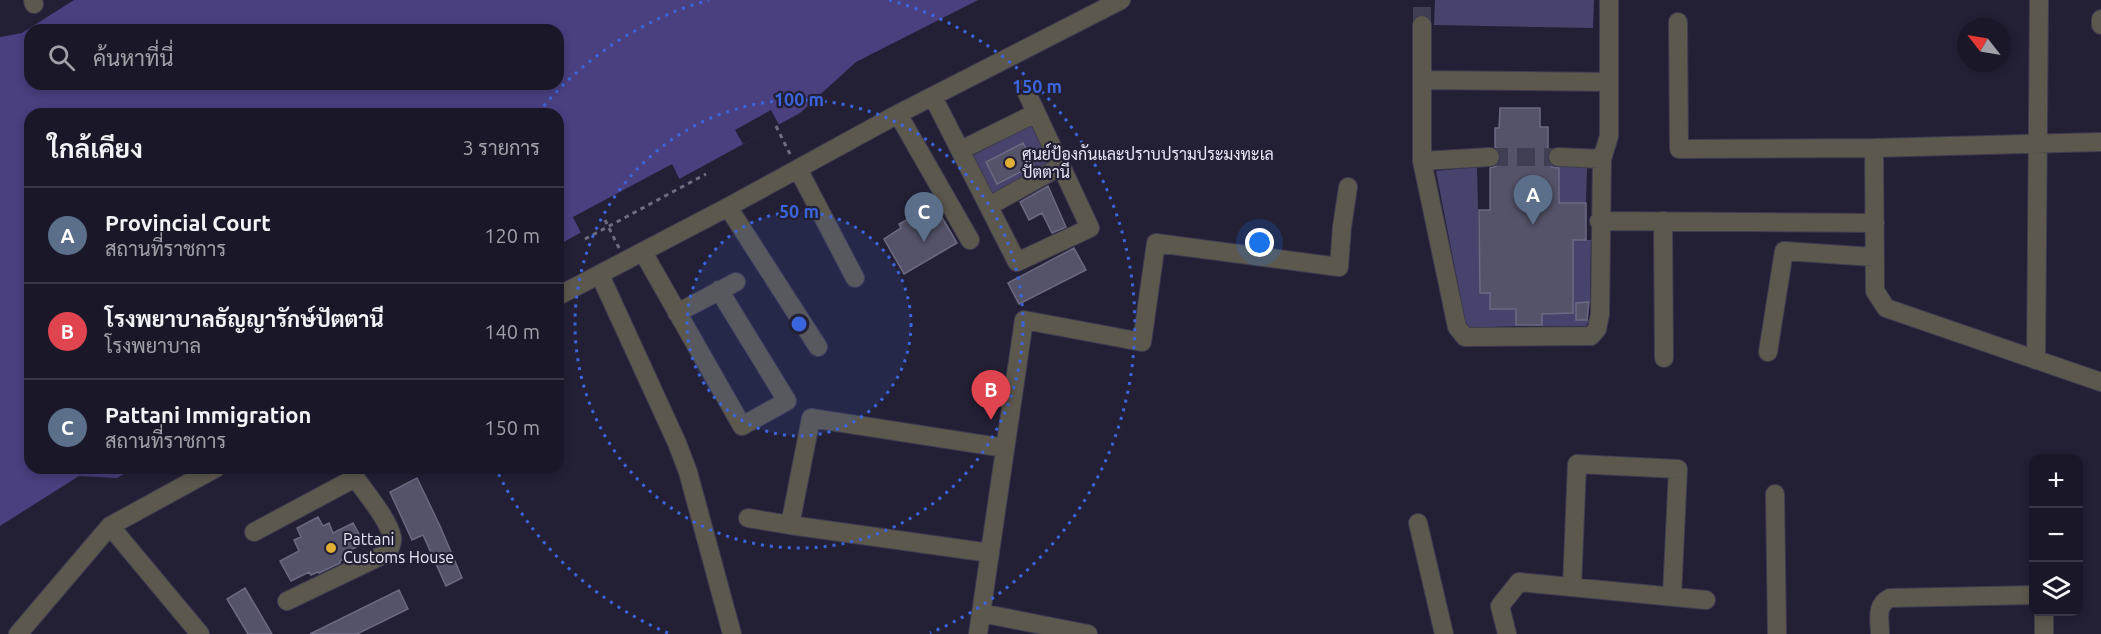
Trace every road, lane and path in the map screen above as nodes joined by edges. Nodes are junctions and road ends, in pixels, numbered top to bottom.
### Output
1 (1121, 0) edge
2 (1609, 0) edge
3 (2040, 0) edge
4 (2101, 20) edge
5 (1678, 22) dead end
6 (1422, 25) tunnel mouth
7 (2101, 25) edge
8 (1422, 80) junction
9 (1609, 82) junction
10 (1025, 89) dead end
11 (933, 97) junction
12 (1036, 113) junction
13 (898, 114) junction
14 (776, 126) dead end
15 (2101, 142) edge
16 (2038, 144) junction
17 (1874, 148) junction
18 (961, 150) junction
19 (1490, 157) tunnel mouth
20 (1558, 157) tunnel mouth
21 (1602, 159) junction
22 (1422, 161) junction
23 (1061, 166) junction
24 (798, 169) junction
25 (706, 174) dead end
26 (1348, 187) dead end
27 (989, 206) junction
28 (728, 207) junction
29 (605, 220) dead end
30 (1599, 221) junction
31 (1662, 221) junction
32 (1875, 222) junction
33 (608, 226) junction
34 (585, 239) dead end
35 (970, 240) dead end
36 (643, 252) junction
37 (1873, 257) junction
38 (626, 261) junction
39 (600, 275) junction
40 (855, 278) dead end
41 (736, 282) dead end
42 (719, 290) junction
43 (564, 293) edge
44 (677, 313) junction
45 (818, 347) dead end
46 (1768, 352) dead end
47 (1664, 358) dead end
48 (2036, 360) junction
49 (2101, 382) edge
50 (1005, 448) junction
51 (205, 474) edge
52 (350, 474) edge
53 (353, 474) edge
54 (1775, 494) dead end
55 (748, 518) dead end
56 (1418, 523) dead end
57 (790, 525) junction
58 (110, 526) junction
59 (254, 532) dead end
60 (990, 553) junction
61 (1572, 587) junction
62 (2029, 595) edge
63 (1671, 596) junction
64 (1706, 600) dead end
65 (287, 601) dead end
66 (981, 613) junction
67 (2044, 616) edge
68 (18, 634) edge
69 (200, 634) edge
70 (732, 634) edge
71 (978, 634) edge
72 (1088, 634) edge
73 (1444, 634) edge
74 (1508, 634) edge
75 (1777, 634) edge
76 (1880, 634) edge
77 (2044, 634) edge

1 - 11 street
2 - 9 street
3 - 16 street
4 - 7 street
5 - 17 street
6 - 8 street
8 - 9 street
8 - 22 street
9 - 21 street
10 - 12 street
11 - 13 street
11 - 18 street
12 - 18 street
12 - 23 street
13 - 24 street
13 - 35 street
14 - 24 path
15 - 16 street
16 - 17 street
16 - 48 street
17 - 32 street
18 - 27 street
19 - 22 street
20 - 21 street
21 - 30 street
22 - 30 street
23 - 27 street
23 - 27 street
24 - 28 street
24 - 40 street
25 - 33 path
26 - 50 street
28 - 36 street
28 - 45 street
29 - 33 path
30 - 31 street
31 - 32 street
31 - 47 street
32 - 37 street
33 - 34 path
33 - 38 path
36 - 38 street
36 - 44 street
37 - 46 street
37 - 48 street
38 - 39 street
39 - 43 street
39 - 70 street
41 - 42 street
42 - 44 street
42 - 44 street
48 - 49 street
50 - 57 street
50 - 60 street
51 - 58 street
52 - 59 street
53 - 65 street
54 - 75 street
55 - 57 street
56 - 73 street
57 - 60 street
58 - 68 street
58 - 69 street
60 - 66 street
61 - 63 street
61 - 63 street
61 - 74 street
62 - 76 street
63 - 64 street
66 - 71 street
66 - 72 street
67 - 77 street

